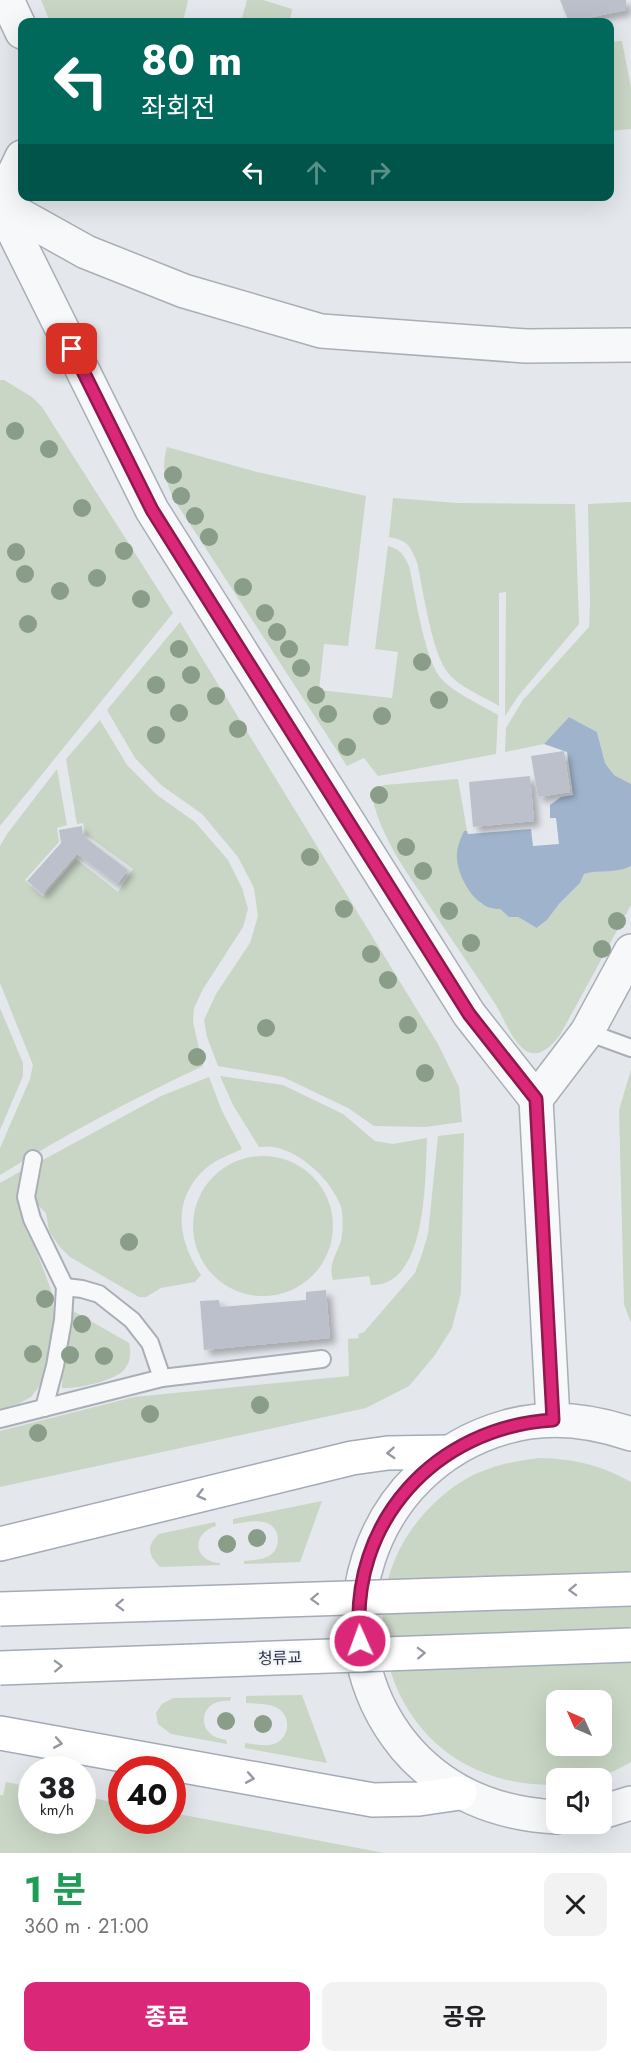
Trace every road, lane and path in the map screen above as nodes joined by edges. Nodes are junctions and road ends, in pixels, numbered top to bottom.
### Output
1 (7, 0) edge
2 (18, 23) edge
3 (18, 165) edge
4 (0, 203) edge
5 (631, 345) edge
6 (631, 951) edge
7 (587, 1032) junction
8 (631, 1048) edge
9 (537, 1113) junction
10 (33, 1159) dead end
11 (65, 1287) junction
12 (322, 1359) dead end
13 (162, 1378) junction
14 (44, 1408) junction
15 (0, 1419) edge
16 (553, 1420) junction
17 (631, 1434) edge
18 (450, 1452) junction
19 (0, 1544) edge
20 (631, 1588) edge
21 (0, 1609) edge
22 (631, 1645) edge
23 (0, 1668) edge
24 (0, 1733) edge
25 (460, 1793) junction
26 (631, 1803) edge
27 (612, 1809) edge
28 (546, 1816) edge

1 - 2 street
3 - 4 street
4 - 5 street
4 - 9 street
6 - 7 street
7 - 8 lane
7 - 9 street
9 - 16 street
10 - 11 lane
11 - 13 lane
11 - 14 lane
12 - 13 lane
13 - 14 lane
14 - 15 lane
16 - 17 street
16 - 18 street
18 -> 19 main road
18 - 25 street, bridge
20 -> 21 main road, bridge
23 -> 22 main road, 청류교, bridge
24 -> 25 main road
25 - 28 street
26 - 27 street

